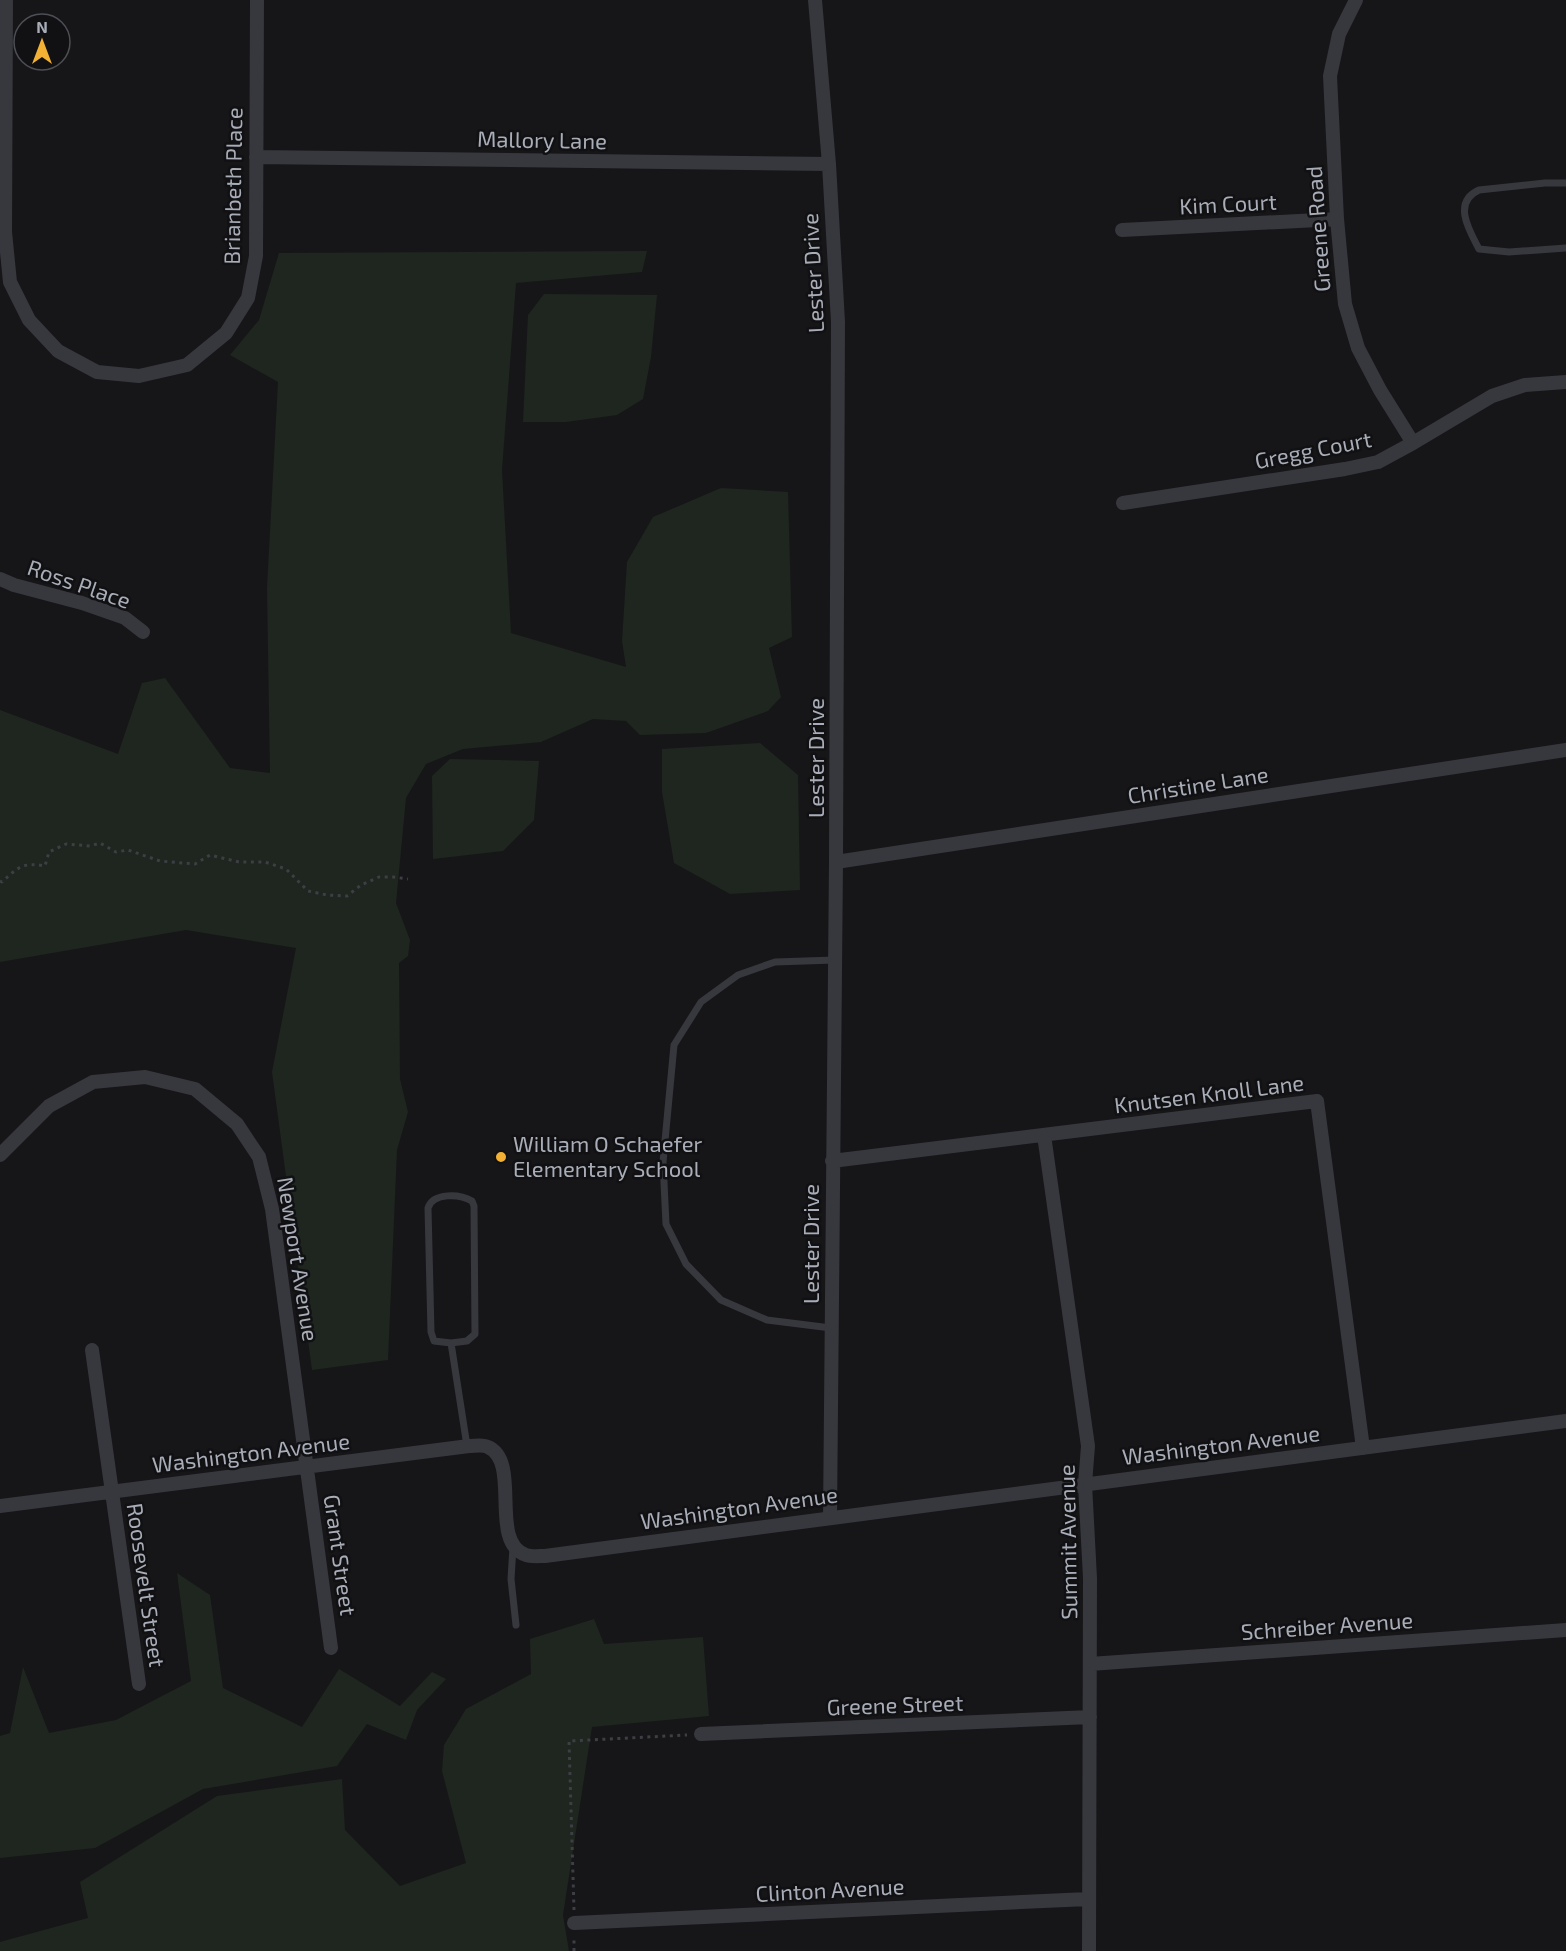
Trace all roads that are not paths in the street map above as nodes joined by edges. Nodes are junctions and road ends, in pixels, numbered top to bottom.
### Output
1 (6, 0) edge
2 (257, 0) edge
3 (815, 0) edge
4 (1356, 0) edge
5 (256, 157) junction
6 (829, 164) junction
7 (1566, 183) edge
8 (1337, 219) junction
9 (1122, 230) dead end
10 (2, 232) edge
11 (1566, 248) edge
12 (1566, 382) edge
13 (1413, 443) junction
14 (1123, 503) dead end
15 (0, 579) edge
16 (143, 632) dead end
17 (1566, 750) edge
18 (836, 862) junction
19 (835, 960) junction
20 (1044, 1135) junction
21 (0, 1155) edge
22 (832, 1161) junction
23 (831, 1328) junction
24 (451, 1343) junction
25 (92, 1350) dead end
26 (1566, 1421) edge
27 (467, 1446) junction
28 (1363, 1448) junction
29 (307, 1468) junction
30 (1085, 1484) junction
31 (112, 1491) junction
32 (0, 1506) edge
33 (831, 1517) junction
34 (513, 1547) junction
35 (516, 1625) dead end
36 (1566, 1630) edge
37 (331, 1648) dead end
38 (1090, 1664) junction
39 (139, 1684) dead end
40 (1090, 1717) junction
41 (701, 1734) road end
42 (1088, 1899) junction
43 (574, 1923) road end
44 (1089, 1951) edge

1 - 10 street, Brianbeth Place
2 - 5 street, Brianbeth Place
3 - 6 street, Lester Drive
4 - 8 street, Greene Road
5 - 6 street, Mallory Lane
5 - 10 street, Brianbeth Place
6 - 18 street, Lester Drive
7 - 11 lane
8 - 9 street, Kim Court
8 - 13 street, Greene Road
12 - 13 street, Gregg Court
13 - 14 street, Gregg Court
15 - 16 street, Ross Place
17 - 18 street, Christine Lane
18 - 19 street, Lester Drive
19 - 22 street, Lester Drive
19 - 23 lane
20 - 22 street, Knutsen Knoll Lane
20 - 28 street, Knutsen Knoll Lane
20 - 30 street, Summit Avenue
21 - 29 street, Newport Avenue
22 - 23 street, Lester Drive
23 - 33 street, Lester Drive
24 - 24 lane
24 - 27 lane
25 - 31 street, Roosevelt Street
26 - 28 street, Washington Avenue
27 - 29 street, Washington Avenue
27 - 34 street, Washington Avenue
28 - 30 street, Washington Avenue
29 - 31 street, Washington Avenue
29 - 37 street, Grant Street
30 - 33 street, Washington Avenue
30 - 38 street, Summit Avenue
31 - 32 street, Washington Avenue
31 - 39 street, Roosevelt Street
33 - 34 street, Washington Avenue
34 - 35 lane
36 - 38 street, Schreiber Avenue
38 - 40 street, Summit Avenue
40 - 41 street, Greene Street
40 - 42 street, Summit Avenue
42 - 43 street, Clinton Avenue
42 - 44 street, Summit Avenue

